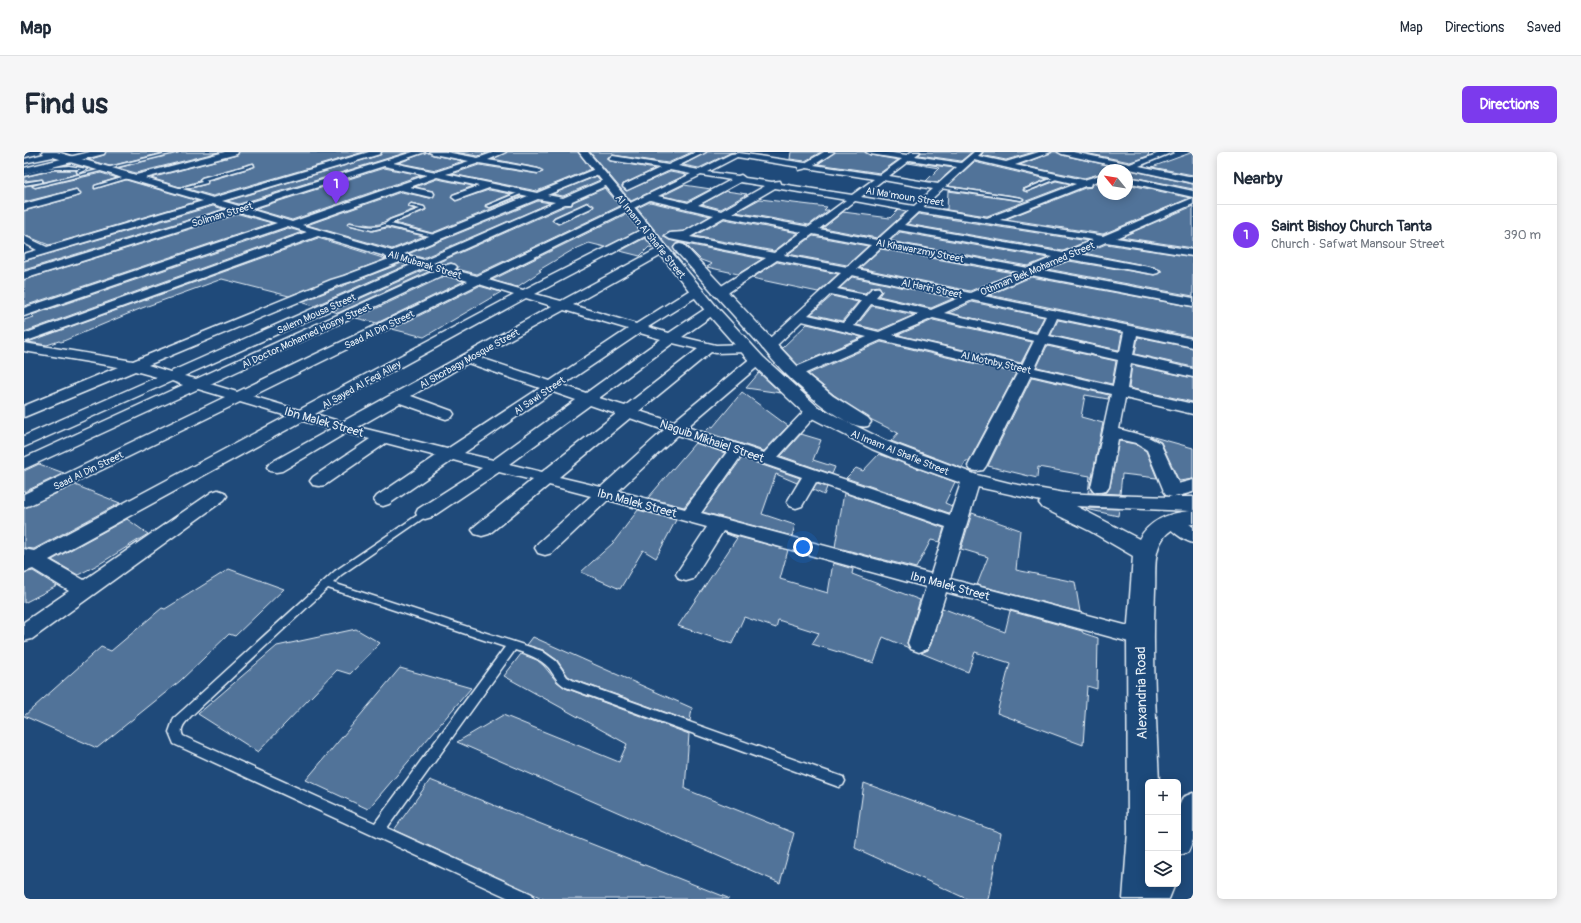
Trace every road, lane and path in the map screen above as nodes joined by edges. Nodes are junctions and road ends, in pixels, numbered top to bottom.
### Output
1 (101, 152) edge
2 (176, 152) edge
3 (234, 152) edge
4 (377, 152) edge
5 (421, 152) edge
6 (433, 152) edge
7 (464, 152) edge
8 (496, 152) edge
9 (702, 152) edge
10 (830, 152) edge
11 (870, 152) edge
12 (1046, 152) edge
13 (52, 153) edge
14 (736, 153) edge
15 (1012, 153) dead end
16 (1166, 153) edge
17 (342, 154) dead end
18 (354, 155) edge
19 (643, 155) dead end
20 (785, 155) dead end
21 (913, 155) edge
22 (975, 155) edge
23 (453, 156) junction
24 (512, 156) dead end
25 (1061, 156) edge
26 (1148, 156) edge
27 (405, 157) junction
28 (629, 157) edge
29 (1030, 157) junction
30 (1134, 157) dead end
31 (664, 158) dead end
32 (478, 160) junction
33 (1102, 160) junction
34 (24, 161) edge
35 (71, 161) junction
36 (597, 161) edge
37 (774, 161) junction
38 (1162, 163) dead end
39 (383, 164) junction
40 (1113, 164) edge
41 (253, 165) dead end
42 (650, 165) junction
43 (1005, 165) junction
44 (806, 166) junction
45 (963, 166) junction
46 (457, 167) junction
47 (762, 167) dead end
48 (1133, 167) edge
49 (296, 168) dead end
50 (668, 168) junction
51 (103, 169) junction
52 (411, 170) junction
53 (472, 170) dead end
54 (538, 170) dead end
55 (638, 170) dead end
56 (1030, 170) junction
57 (1073, 170) dead end
58 (24, 171) edge
59 (312, 171) junction
60 (1133, 171) edge
61 (1133, 171) edge
62 (1097, 172) edge
63 (698, 173) junction
64 (750, 173) dead end
65 (24, 175) edge
66 (435, 175) junction
67 (340, 177) junction
68 (1058, 177) junction
69 (135, 178) junction
70 (881, 178) junction
71 (1097, 178) edge
72 (738, 180) junction
73 (1133, 180) edge
74 (1193, 180) edge
75 (1086, 183) junction
76 (24, 184) edge
77 (772, 185) junction
78 (35, 186) dead end
79 (487, 186) junction
80 (1097, 186) edge
81 (96, 187) dead end
82 (627, 187) junction
83 (940, 187) junction
84 (1193, 187) edge
85 (399, 188) junction
86 (175, 190) junction
87 (1026, 190) dead end
88 (76, 193) dead end
89 (521, 193) junction
90 (430, 194) dead end
91 (1193, 194) edge
92 (536, 196) junction
93 (456, 197) dead end
94 (853, 199) junction
95 (1021, 199) dead end
96 (213, 201) junction
97 (566, 202) junction
98 (1170, 202) dead end
99 (633, 204) junction
100 (1190, 204) edge
101 (410, 205) dead end
102 (488, 206) dead end
103 (24, 207) edge
104 (342, 207) junction
105 (688, 207) junction
106 (595, 208) junction
107 (239, 209) junction
108 (916, 209) junction
109 (359, 210) dead end
110 (723, 214) junction
111 (270, 218) junction
112 (989, 221) junction
113 (290, 224) junction
114 (350, 224) dead end
115 (389, 224) junction
116 (545, 225) dead end
117 (897, 227) junction
118 (810, 230) junction
119 (981, 230) dead end
120 (647, 231) junction
121 (318, 232) junction
122 (218, 235) dead end
123 (436, 237) junction
124 (24, 239) edge
125 (1104, 239) junction
126 (666, 243) junction
127 (879, 243) junction
128 (47, 250) junction
129 (1193, 252) edge
130 (399, 256) junction
131 (1066, 256) junction
132 (24, 257) edge
133 (775, 257) junction
134 (427, 264) junction
135 (460, 264) dead end
136 (446, 270) junction
137 (849, 271) junction
138 (1030, 271) junction
139 (24, 276) edge
140 (886, 278) junction
141 (479, 280) junction
142 (828, 290) junction
143 (697, 291) junction
144 (719, 293) junction
145 (525, 294) junction
146 (1155, 294) junction
147 (972, 296) junction
148 (868, 299) junction
149 (1193, 302) edge
150 (562, 305) junction
151 (712, 310) junction
152 (24, 312) edge
153 (932, 314) junction
154 (1053, 314) junction
155 (800, 317) junction
156 (638, 328) junction
157 (846, 328) junction
158 (1131, 330) junction
159 (881, 335) junction
160 (24, 338) edge
161 (671, 338) junction
162 (1041, 338) junction
163 (1193, 343) edge
164 (768, 346) junction
165 (24, 347) edge
166 (707, 348) junction
167 (751, 354) junction
168 (467, 358) junction
169 (1125, 358) junction
170 (135, 366) junction
171 (1027, 369) junction
172 (794, 373) junction
173 (1193, 373) edge
174 (172, 377) junction
175 (197, 385) junction
176 (551, 387) junction
177 (1119, 391) junction
178 (399, 397) junction
179 (239, 398) junction
180 (587, 399) junction
181 (1193, 409) edge
182 (812, 410) junction
183 (24, 412) edge
184 (627, 413) junction
185 (446, 414) dead end
186 (302, 416) junction
187 (344, 428) junction
188 (675, 429) junction
189 (1110, 432) junction
190 (383, 438) junction
191 (24, 442) edge
192 (737, 450) junction
193 (450, 455) junction
194 (766, 460) junction
195 (24, 464) edge
196 (496, 466) junction
197 (276, 467) dead end
198 (974, 472) junction
199 (812, 475) junction
200 (544, 478) junction
201 (319, 481) dead end
202 (1193, 486) edge
203 (1100, 487) junction
204 (1013, 490) junction
205 (1173, 491) junction
206 (1193, 492) edge
207 (603, 493) junction
208 (218, 496) dead end
209 (383, 500) dead end
210 (24, 501) edge
211 (796, 502) dead end
212 (425, 513) joint
213 (690, 516) junction
214 (1188, 520) edge
215 (718, 524) junction
216 (957, 524) junction
217 (482, 530) dead end
218 (544, 548) dead end
219 (1145, 552) junction
220 (27, 560) edge
221 (686, 574) dead end
222 (938, 583) junction
223 (326, 584) junction
224 (84, 590) junction
225 (24, 633) edge
226 (1140, 637) junction
227 (919, 643) dead end
228 (512, 646) junction
229 (839, 781) dead end
230 (1193, 806) edge
231 (377, 831) junction
232 (1181, 835) edge
233 (1159, 887) edge
234 (527, 899) edge
235 (1141, 899) edge
236 (1154, 899) edge

1 - 35 main road
2 - 51 lane
3 - 69 street
4 - 18 street
5 - 27 street, Soliman Street
6 - 23 street
7 - 23 street
8 - 24 street
8 - 32 street
9 - 50 street
10 - 44 street, Al Shorbagy Mosque Street
11 - 21 street
12 - 29 street
13 - 34 street
13 - 35 street, Ali Mubarak Street
14 - 37 street
14 - 63 street, Saad Al Din Street
15 - 29 street
16 - 26 street
17 - 18 street, Al Khawarzmy Street
18 - 39 street, Al Khawarzmy Street
18 - 59 street
19 - 28 street
20 - 37 street
21 - 45 street
21 - 70 street
22 - 43 street
22 - 45 street
23 - 32 street
23 - 46 street
25 - 33 street
26 - 30 street
26 - 38 street
26 - 48 street
27 - 39 street, Soliman Street
27 - 52 street
28 - 36 street, Al Ma'moun Street
28 - 42 street, Al Ma'moun Street
29 - 43 street
29 - 56 street
31 - 42 street
32 - 46 street
32 - 54 street
33 - 40 street
33 - 62 street
35 - 51 street, Ali Mubarak Street
35 - 58 main road
35 - 65 lane
35 - 76 lane
36 - 82 main road, Al Imam Al Shafie Street
36 - 92 street
36 - 97 street, Salem Mousa Street
36 - 99 main road, Al Imam Al Shafie Street
37 - 44 street
37 - 47 street
39 - 52 street, Al Khawarzmy Street
39 - 67 street, Soliman Street
41 - 86 lane
42 - 50 street, Al Ma'moun Street
42 - 55 street
43 - 56 street
44 - 70 street
44 - 77 street, Al Shorbagy Mosque Street
45 - 83 street
46 - 53 street
46 - 66 street
49 - 59 street
50 - 63 street, Al Ma'moun Street
50 - 82 street
51 - 69 street, Ali Mubarak Street
51 - 78 lane
51 - 81 lane
52 - 66 street, Al Khawarzmy Street
56 - 68 street
57 - 68 street
59 - 67 street
59 - 96 street
60 - 74 street
61 - 84 street
63 - 72 street, Al Ma'moun Street
63 - 99 street, Saad Al Din Street
64 - 72 street
66 - 79 street, Al Khawarzmy Street
66 - 85 street
67 - 107 street, Soliman Street
68 - 75 street
68 - 87 lane
69 - 86 street, Ali Mubarak Street
70 - 83 street
70 - 94 street
71 - 75 street
72 - 77 street, Al Ma'moun Street
72 - 105 street
73 - 91 street
75 - 80 street
75 - 112 street
77 - 94 street, Al Ma'moun Street
77 - 110 street, Al Shorbagy Mosque Street
79 - 89 street, Al Khawarzmy Street
79 - 93 street
82 - 99 main road, Al Imam Al Shafie Street
83 - 95 lane
83 - 108 street
85 - 90 street
85 - 104 street
86 - 96 street, Ali Mubarak Street
88 - 103 street
89 - 92 street, Al Khawarzmy Street
89 - 102 lane
92 - 97 street, Al Khawarzmy Street
92 - 123 street
94 - 108 street, Al Ma'moun Street
94 - 118 street
96 - 107 street, Ali Mubarak Street
96 - 128 street
97 - 106 street, Al Khawarzmy Street
97 - 134 street, Salem Mousa Street
98 - 100 street
99 - 105 street, Al Khawarzmy Street
99 - 106 street, Al Khawarzmy Street
99 - 120 main road, Al Imam Al Shafie Street
99 - 126 main road, Al Imam Al Shafie Street
99 - 141 street, Saad Al Din Street
100 - 125 street, Othman Bek Mohamed Street
101 - 115 lane
104 - 109 street
104 - 113 street
105 - 110 street, Al Khawarzmy Street
106 - 116 street
107 - 111 street, Ali Mubarak Street
107 - 139 street, Soliman Street
108 - 112 street, Al Ma'moun Street
108 - 117 street
110 - 118 street, Al Khawarzmy Street
110 - 126 street, Al Shorbagy Mosque Street
111 - 113 street, Ali Mubarak Street
111 - 122 street
112 - 119 street
112 - 125 street, Al Ma'moun Street
113 - 121 street, Ali Mubarak Street
113 - 152 street
114 - 115 lane
115 - 123 lane
117 - 127 street
117 - 131 street
118 - 127 street, Al Khawarzmy Street
118 - 133 street
120 - 126 main road, Al Imam Al Shafie Street
120 - 145 street, Al Sayed Al Feqi Alley
121 - 130 street, Ali Mubarak Street
121 - 160 street
123 - 130 street
124 - 128 street
125 - 129 street, Al Ma'moun Street
125 - 131 street, Othman Bek Mohamed Street
126 - 133 street, Al Hariri Street
126 - 143 main road, Al Imam Al Shafie Street
126 - 144 main road, Al Imam Al Shafie Street
126 - 150 street, Al Shorbagy Mosque Street
127 - 137 street
127 - 138 street, Al Khawarzmy Street
128 - 132 street
130 - 134 street, Ali Mubarak Street
130 - 170 street
131 - 138 street, Othman Bek Mohamed Street
131 - 146 street
133 - 137 street, Al Hariri Street
133 - 144 street
134 - 136 street, Ali Mubarak Street
134 - 174 street, Salem Mousa Street
135 - 136 street, Al Doctor Mohamed Hosny Street
136 - 141 street, Ali Mubarak Street
136 - 175 street, Al Doctor Mohamed Hosny Street
137 - 140 street, Al Hariri Street
137 - 142 street
138 - 146 street, Al Khawarzmy Street
138 - 147 street, Othman Bek Mohamed Street
140 - 147 street, Al Hariri Street
140 - 148 street
141 - 145 street, Ali Mubarak Street
141 - 179 street, Saad Al Din Street
142 - 148 street
142 - 155 street
143 - 151 main road, Al Imam Al Shafie Street
143 - 156 street, Al Sawi Street
144 - 164 main road, Al Imam Al Shafie Street
145 - 150 street, Ali Mubarak Street
145 - 186 street, Al Sayed Al Feqi Alley
146 - 149 street, Al Khawarzmy Street
147 - 153 street, Othman Bek Mohamed Street
147 - 154 street, Al Hariri Street
148 - 153 street
148 - 157 street
150 - 156 street, Ali Mubarak Street
150 - 168 street, Al Shorbagy Mosque Street
151 - 161 street
151 - 167 main road, Al Imam Al Shafie Street
153 - 159 street, Othman Bek Mohamed Street
153 - 162 street
154 - 158 street, Al Hariri Street
154 - 162 street
155 - 157 street, Al Motnby Street
155 - 164 street
156 - 161 street, Ali Mubarak Street
156 - 176 street, Al Sawi Street
157 - 159 street, Al Motnby Street
158 - 163 street, Al Hariri Street
158 - 169 street
159 - 171 street, Al Motnby Street
159 - 172 street, Othman Bek Mohamed Street
161 - 166 street, Ali Mubarak Street
161 - 180 street
162 - 169 street
162 - 171 street
164 - 172 main road, Al Imam Al Shafie Street
165 - 170 street, Ibn Malek Street
166 - 167 street, Ali Mubarak Street
166 - 184 street
167 - 182 main road, Al Imam Al Shafie Street
167 - 188 street
168 - 176 street, Naguib Mikhaiel Street
168 - 178 street, Al Shorbagy Mosque Street
169 - 173 street
169 - 177 street
170 - 174 street, Ibn Malek Street
170 - 183 street
171 - 177 street, Al Motnby Street
171 - 198 street
172 - 198 main road, Al Imam Al Shafie Street
174 - 175 street, Ibn Malek Street
174 - 191 street, Salem Mousa Street
175 - 179 street, Ibn Malek Street
175 - 195 street, Al Doctor Mohamed Hosny Street
176 - 180 street, Naguib Mikhaiel Street
176 - 193 street, Al Sawi Street
177 - 181 street, Al Motnby Street
177 - 189 street
178 - 185 street
178 - 187 street, Al Shorbagy Mosque Street
179 - 186 street, Ibn Malek Street
179 - 210 street, Saad Al Din Street
180 - 184 street, Naguib Mikhaiel Street
180 - 196 street
182 - 194 street
182 - 198 main road, Al Imam Al Shafie Street
184 - 188 street, Naguib Mikhaiel Street
184 - 200 street
186 - 187 street, Ibn Malek Street
186 - 220 street, Al Sayed Al Feqi Alley
187 - 190 street, Ibn Malek Street
187 - 197 street, Al Shorbagy Mosque Street
188 - 192 street, Naguib Mikhaiel Street
188 - 207 street
189 - 203 street
189 - 205 street
190 - 193 street, Ibn Malek Street
190 - 201 street
192 - 194 street, Naguib Mikhaiel Street
192 - 213 street
193 - 196 street, Ibn Malek Street
193 - 209 street, Al Sawi Street
194 - 199 street, Naguib Mikhaiel Street
196 - 200 street, Ibn Malek Street
196 - 212 street
198 - 203 main road, Al Imam Al Shafie Street
198 - 204 main road, Al Imam Al Shafie Street
198 - 216 street
199 - 211 street
199 - 216 street, Naguib Mikhaiel Street
200 - 207 street, Ibn Malek Street
200 - 217 street
202 - 205 main road, Al Imam Al Shafie Street
203 - 205 main road, Al Imam Al Shafie Street
204 - 214 main road, Al Imam Al Shafie Street
204 - 219 main road
205 - 206 main road, Al Imam Al Shafie Street
207 - 213 street, Ibn Malek Street
207 - 218 street
208 - 224 street
212 - 223 lane
213 - 215 street, Ibn Malek Street
214 - 219 main road, Alexandria Road
215 - 221 street
215 - 222 street, Ibn Malek Street
216 - 222 street
219 - 226 main road, Alexandria Road
220 - 224 street
222 - 226 street, Ibn Malek Street
222 - 227 street
223 - 228 lane
223 - 231 lane
224 - 225 street
226 - 235 main road, Alexandria Road
228 - 229 lane
228 - 231 lane
230 - 232 street
231 - 234 lane
233 - 236 street

